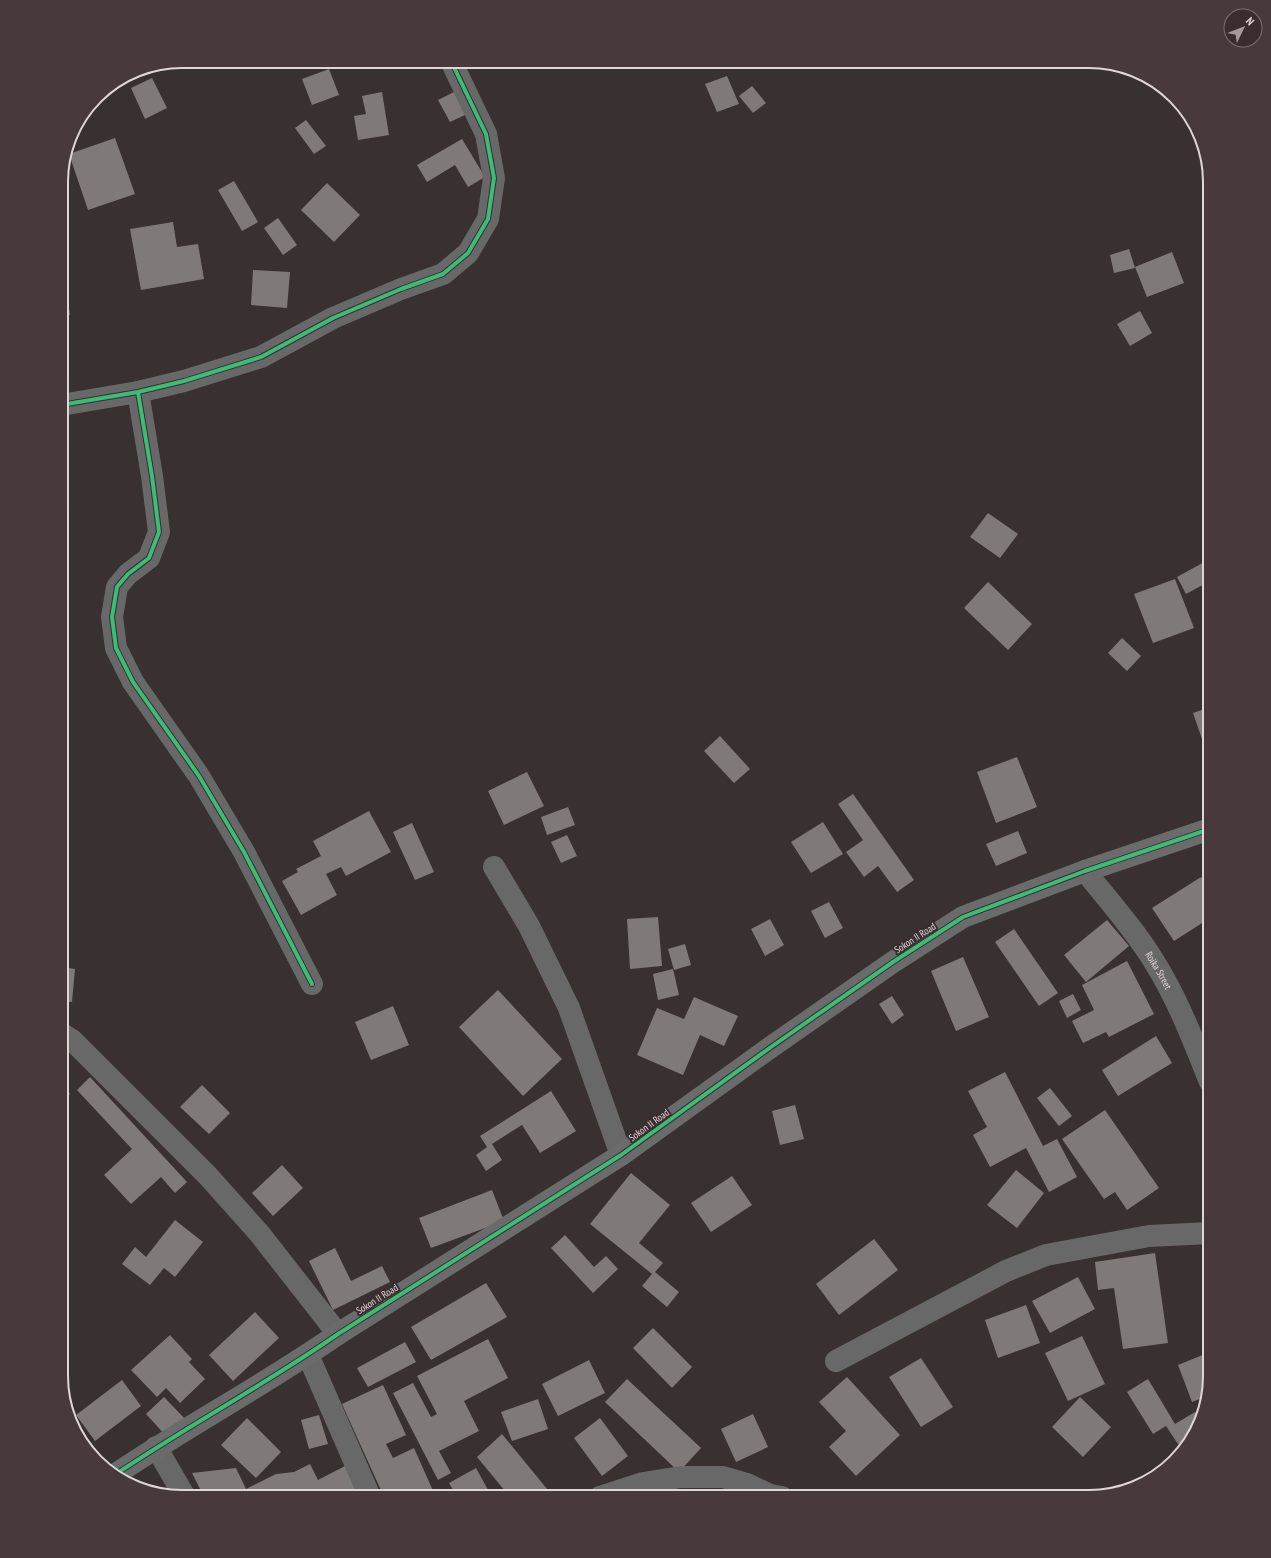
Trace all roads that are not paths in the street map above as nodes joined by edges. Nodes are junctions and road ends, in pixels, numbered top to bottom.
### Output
1 (454, 68) edge
2 (138, 392) junction
3 (68, 404) edge
4 (1203, 831) edge
5 (494, 867) dead end
6 (1086, 871) junction
7 (312, 984) dead end
8 (68, 1037) edge
9 (1203, 1064) edge
10 (621, 1155) junction
11 (1203, 1233) edge
12 (338, 1334) junction
13 (308, 1355) junction
14 (836, 1360) dead end
15 (156, 1447) junction
16 (119, 1472) edge
17 (181, 1490) edge
18 (367, 1490) edge
19 (622, 1490) edge
20 (760, 1490) edge

1 - 2 street
2 - 3 street
2 - 7 street
4 - 6 street, Sokon II Road
5 - 10 street
6 - 9 street, Roika Street
6 - 10 street, Sokon II Road
8 - 12 street
10 - 12 street, Sokon II Road
11 - 14 street
12 - 13 street, Sokon II Road
13 - 15 street, Sokon II Road
13 - 18 street
15 - 16 street, Sokon II Road
15 - 17 street
19 - 20 street

